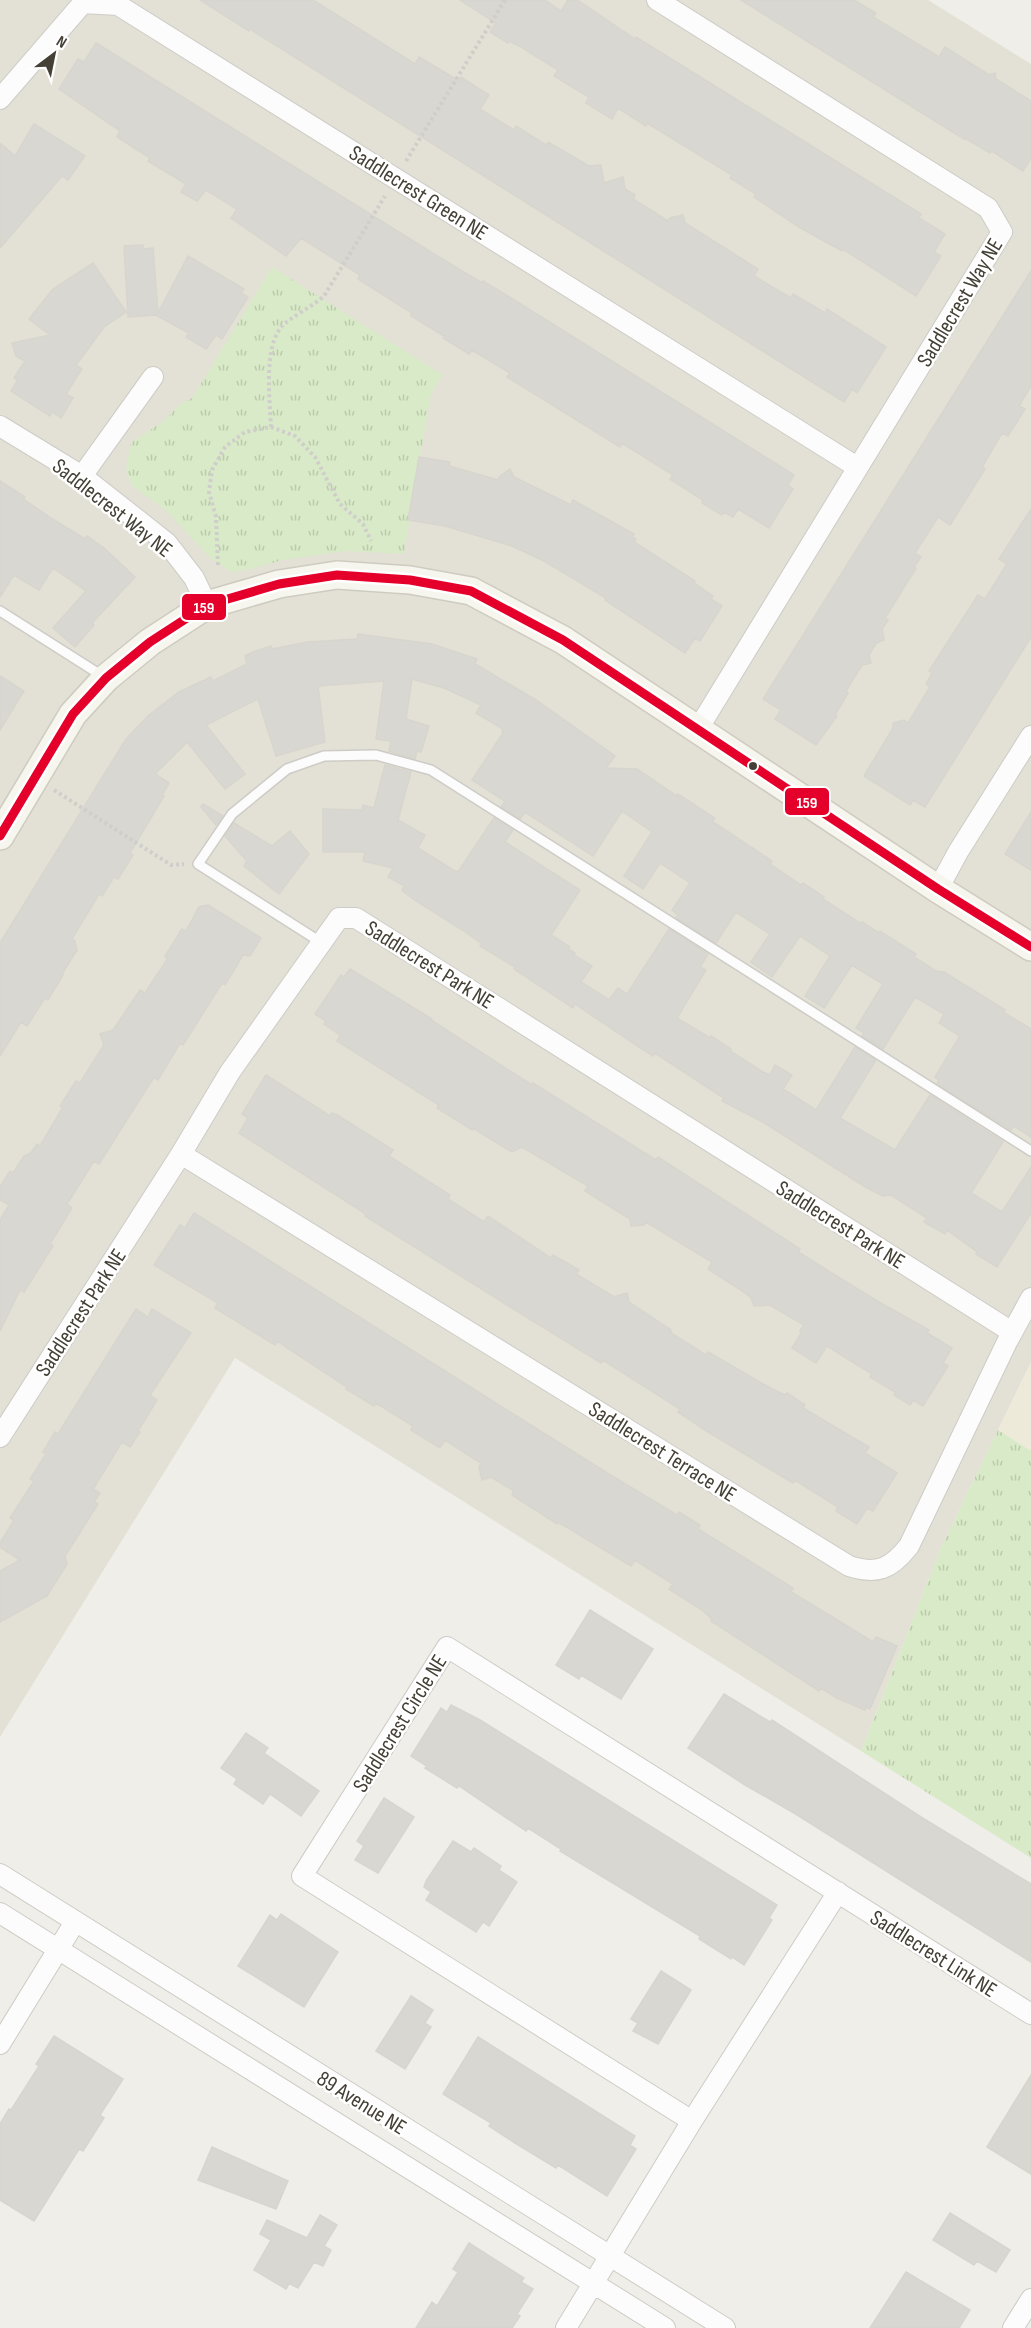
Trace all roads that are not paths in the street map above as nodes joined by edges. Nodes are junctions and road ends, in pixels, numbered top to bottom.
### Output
1 (657, 0) edge
2 (0, 99) edge
3 (153, 377) dead end
4 (0, 426) edge
5 (857, 467) junction
6 (82, 477) junction
7 (207, 605) junction
8 (0, 611) edge
9 (106, 678) junction
10 (698, 729) junction
11 (1031, 736) edge
12 (3, 823) edge
13 (938, 889) junction
14 (322, 943) junction
15 (1031, 947) edge
16 (1031, 1151) edge
17 (181, 1154) junction
18 (1031, 1298) edge
19 (1012, 1332) junction
20 (0, 1437) edge
21 (0, 1874) edge
22 (838, 1892) junction
23 (0, 1913) edge
24 (75, 1922) junction
25 (58, 1949) junction
26 (1031, 2014) edge
27 (0, 2044) edge
28 (693, 2121) junction
29 (610, 2257) junction
30 (594, 2283) junction
31 (1031, 2299) edge
32 (566, 2328) edge
33 (665, 2328) edge
34 (725, 2328) edge
35 (1013, 2328) edge

1 - 5 street, Saddlecrest Way NE
2 - 5 street, Saddlecrest Green NE
3 - 6 street
4 - 6 street, Saddlecrest Way NE
5 - 10 street, Saddlecrest Way NE
6 - 7 street, Saddlecrest Way NE
7 - 9 street
7 - 10 street
8 - 9 lane
9 - 12 street
10 - 13 street
11 - 13 street
13 - 15 street
14 - 16 lane
14 - 17 street, Saddlecrest Park NE
14 - 19 street, Saddlecrest Park NE
17 - 19 street, Saddlecrest Terrace NE
17 - 20 street, Saddlecrest Park NE
18 - 19 street, Saddlecrest Terrace NE
21 - 24 street, 89 Avenue NE
22 - 26 street, Saddlecrest Link NE
22 - 28 street
22 - 28 street, Saddlecrest Circle NE
23 - 25 street, 89 Avenue NE
24 - 25 street
24 - 29 street, 89 Avenue NE
25 - 27 street
25 - 30 street, 89 Avenue NE
28 - 29 street
29 - 30 street
29 - 34 street, 89 Avenue NE
30 - 32 street
30 - 33 street, 89 Avenue NE
31 - 35 street

